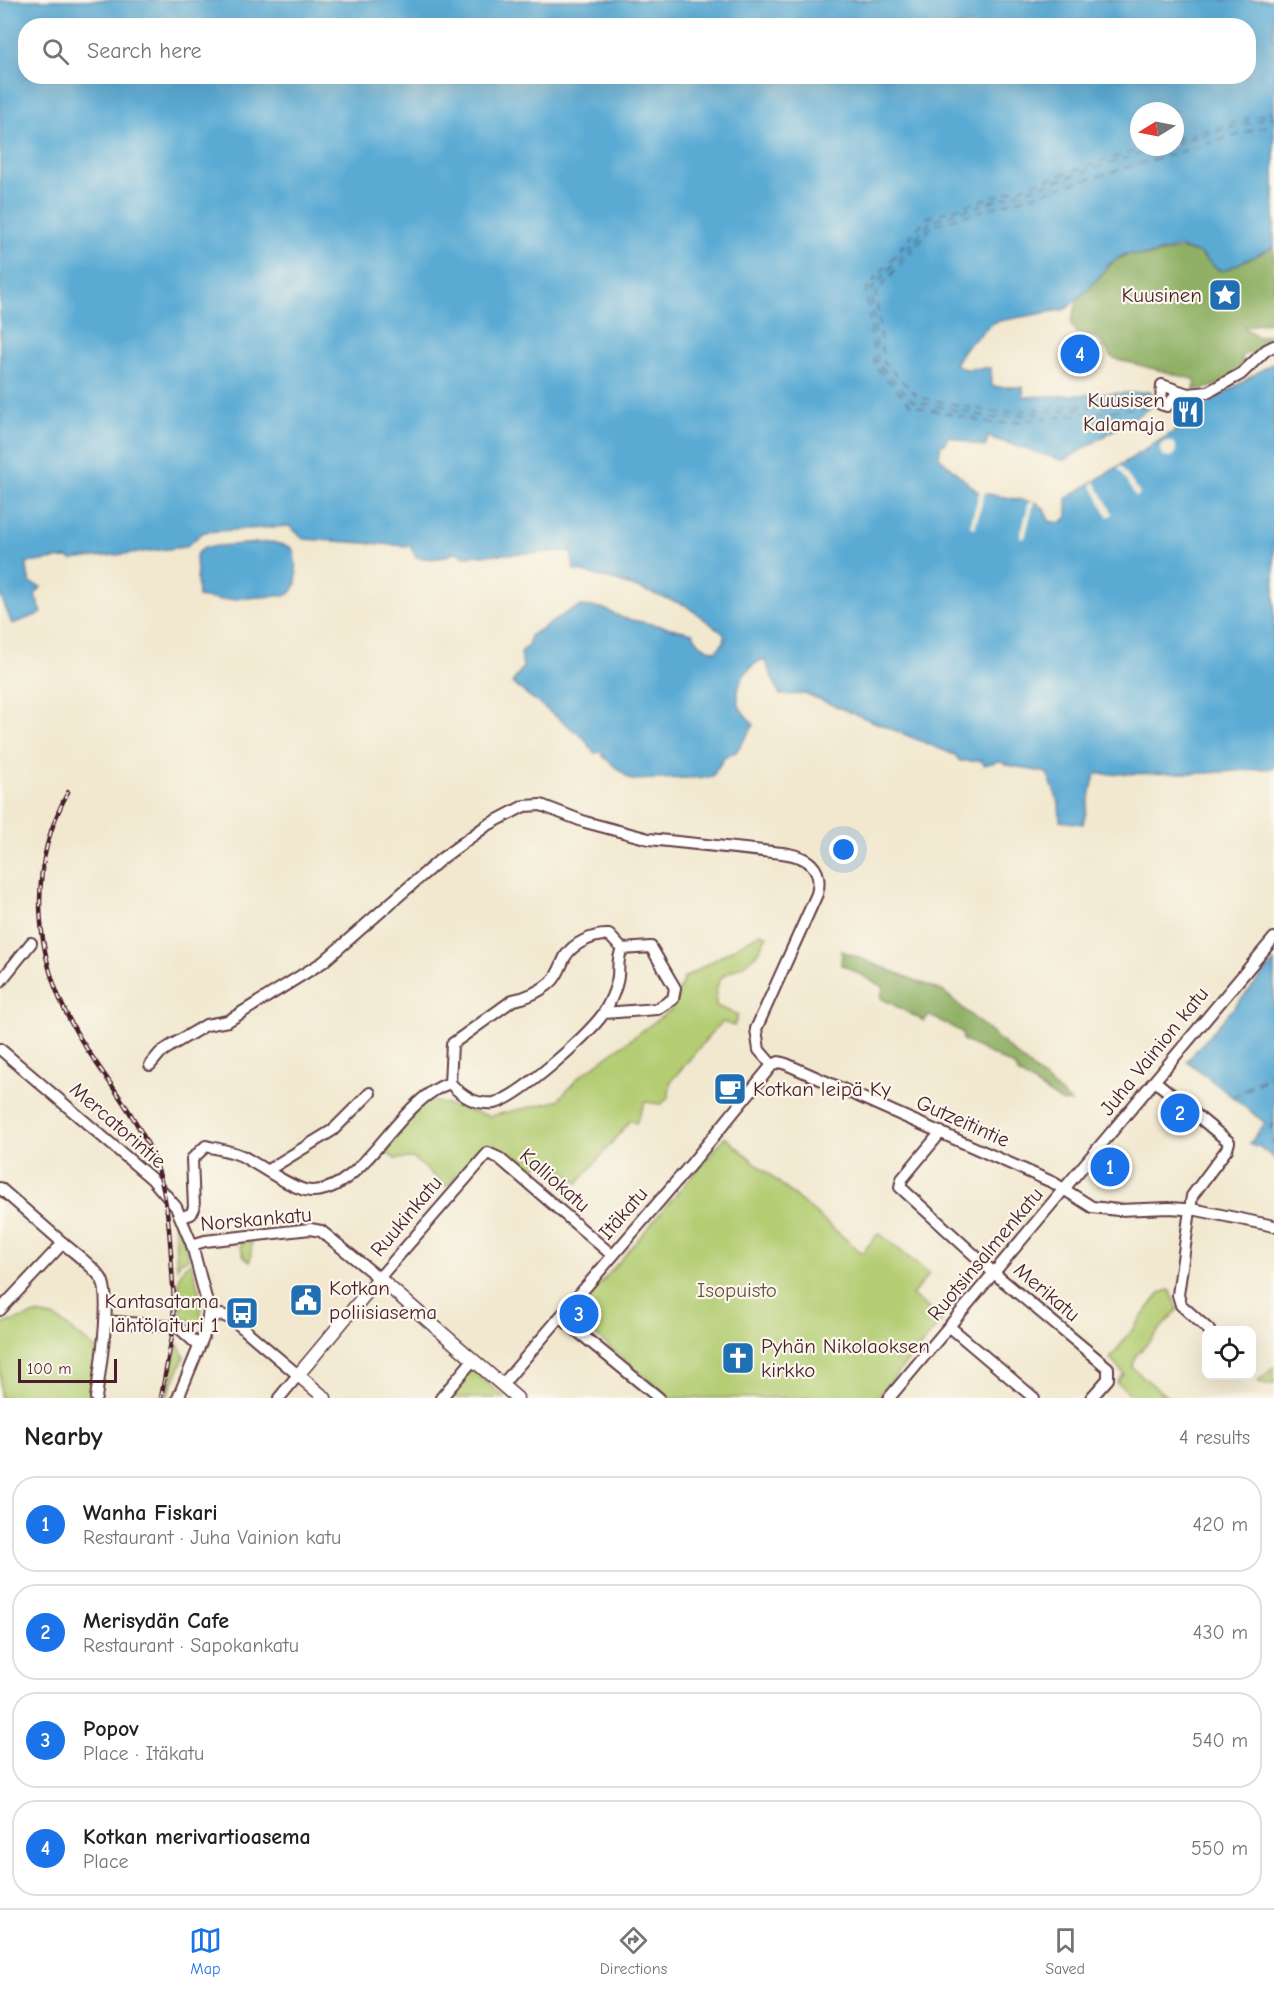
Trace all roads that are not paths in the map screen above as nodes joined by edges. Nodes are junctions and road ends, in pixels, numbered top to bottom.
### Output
1 (1274, 346) edge
2 (1179, 392) dead end
3 (1274, 938) edge
4 (31, 943) dead end
5 (622, 949) junction
6 (0, 982) edge
7 (604, 1014) junction
8 (0, 1049) edge
9 (150, 1065) dead end
10 (772, 1065) junction
11 (1155, 1081) junction
12 (450, 1083) junction
13 (370, 1093) dead end
14 (941, 1132) junction
15 (499, 1158) joint
16 (268, 1170) junction
17 (0, 1188) edge
18 (1064, 1190) junction
19 (1189, 1209) junction
20 (182, 1217) junction
21 (1274, 1226) edge
22 (63, 1243) junction
23 (192, 1245) junction
24 (612, 1255) junction
25 (995, 1274) junction
26 (379, 1278) junction
27 (0, 1310) edge
28 (209, 1317) junction
29 (561, 1317) junction
30 (105, 1321) junction
31 (1205, 1326) edge
32 (950, 1327) junction
33 (199, 1346) junction
34 (473, 1360) junction
35 (298, 1375) junction
36 (502, 1385) junction
37 (894, 1396) edge
38 (96, 1398) edge
39 (178, 1398) edge
40 (279, 1398) edge
41 (325, 1398) edge
42 (441, 1398) edge
43 (517, 1398) edge
44 (659, 1398) edge
45 (1034, 1398) edge
46 (1091, 1398) edge

1 - 2 street
3 - 11 street, Juha Vainion katu
4 - 6 street
5 - 7 street
5 - 7 street
5 - 12 street
7 - 12 street
8 - 20 street, Mercatorintie
9 - 10 street
10 - 14 street, Gutzeitintie
10 - 24 street, Itäkatu
11 - 18 street, Juha Vainion katu
11 - 19 street
12 - 16 street
13 - 16 street
14 - 18 street, Gutzeitintie
14 - 25 street, Merikatu
15 - 24 street, Kalliokatu
15 - 26 street, Ruukinkatu
16 - 20 street
17 - 22 street
18 - 19 street, Gutzeitintie
18 - 25 street, Ruotsinsalmenkatu
19 - 21 street, Gutzeitintie
19 - 31 street
20 - 23 street, Mercatorintie
22 - 27 street
22 - 30 street
23 - 26 street, Norskankatu
23 - 28 street, Mercatorintie
24 - 29 street, Itäkatu
25 - 32 street, Ruotsinsalmenkatu
25 - 46 street, Merikatu
26 - 34 main road
26 - 35 main road, Ruukinkatu
28 - 33 street
28 - 35 street
29 - 36 street, Itäkatu
29 - 44 street
30 - 33 street
30 - 38 street
32 - 37 street, Ruotsinsalmenkatu
32 - 45 street
33 - 39 street
34 - 36 main road
34 - 42 street
35 - 40 street, Ruukinkatu
35 - 41 main road
36 - 43 main road

